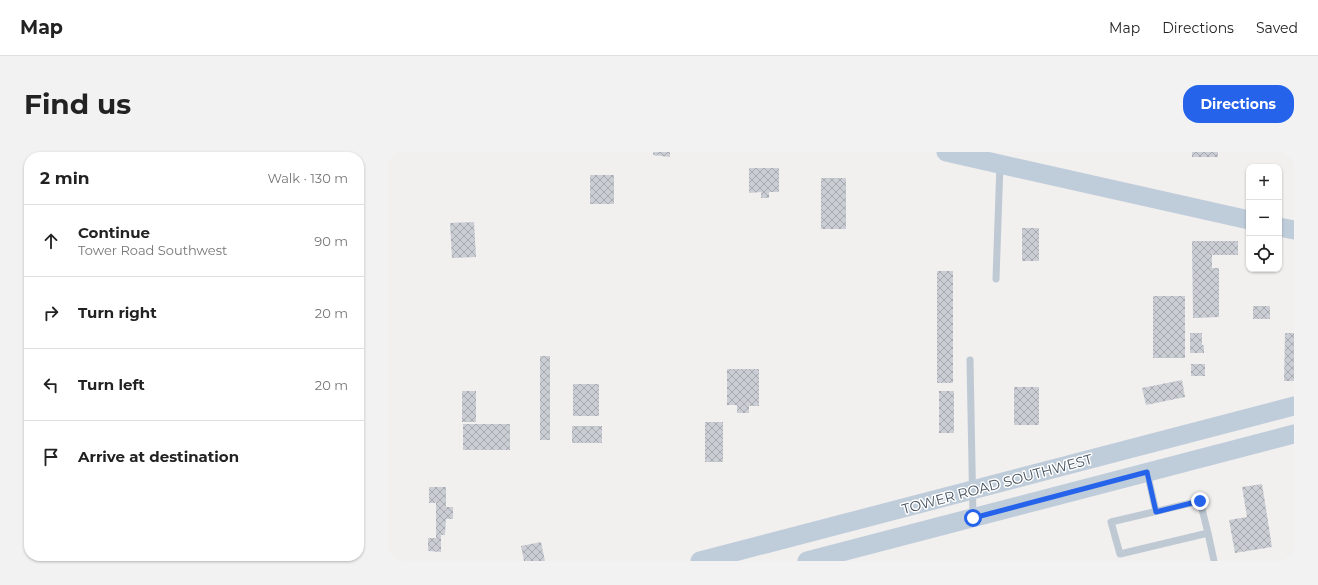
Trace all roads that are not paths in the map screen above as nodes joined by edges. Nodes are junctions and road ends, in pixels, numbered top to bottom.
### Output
1 (946, 152) edge
2 (1000, 164) junction
3 (1246, 219) edge
4 (1282, 227) edge
5 (1294, 230) edge
6 (996, 279) dead end
7 (970, 360) dead end
8 (1294, 406) edge
9 (1294, 434) edge
10 (1147, 472) junction
11 (972, 490) junction
12 (1156, 512) junction
13 (973, 518) junction
14 (1208, 533) junction
15 (814, 560) edge
16 (700, 561) edge
17 (1214, 561) edge

1 - 2 main road
2 - 3 main road
2 - 6 lane
4 - 5 main road
7 - 11 lane
8 - 11 main road, TOWER ROAD SOUTHWEST
9 - 10 main road, TOWER ROAD SOUTHWEST
10 - 12 lane
10 - 13 main road, TOWER ROAD SOUTHWEST
11 - 13 lane
11 - 16 main road, TOWER ROAD SOUTHWEST
12 - 14 lane
12 - 14 lane
13 - 15 main road, TOWER ROAD SOUTHWEST
14 - 17 lane

